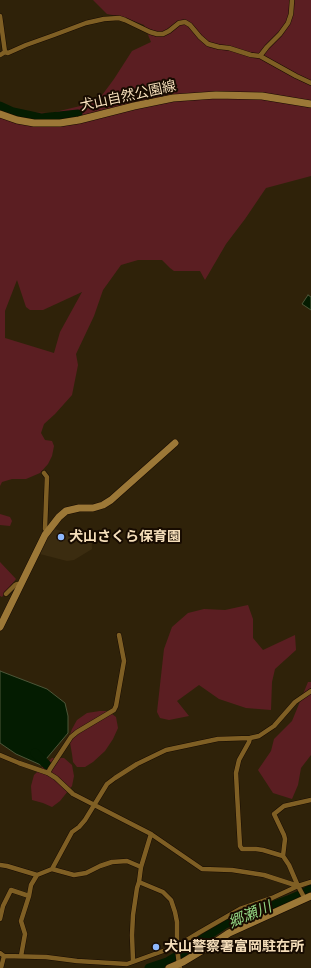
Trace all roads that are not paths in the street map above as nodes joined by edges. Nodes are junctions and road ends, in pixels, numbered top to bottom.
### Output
1 (292, 0) edge
2 (0, 16) edge
3 (2, 53) edge
4 (260, 56) junction
5 (311, 83) edge
6 (311, 104) edge
7 (0, 114) edge
8 (175, 443) dead end
9 (44, 473) dead end
10 (48, 531) junction
11 (20, 585) junction
12 (6, 594) dead end
13 (0, 627) edge
14 (119, 635) dead end
15 (311, 691) edge
16 (250, 738) junction
17 (0, 755) edge
18 (48, 773) junction
19 (311, 800) edge
20 (94, 804) junction
21 (151, 834) junction
22 (283, 856) junction
23 (0, 865) edge
24 (141, 867) junction
25 (52, 869) junction
26 (37, 875) junction
27 (139, 882) junction
28 (311, 882) edge
29 (298, 886) junction
30 (29, 896) junction
31 (306, 898) edge
32 (0, 918) edge
33 (177, 946) junction
34 (2, 955) edge
35 (21, 956) junction
36 (132, 961) junction
37 (102, 965) edge
38 (179, 966) edge
39 (1, 968) edge
40 (169, 968) edge

1 - 4 street
2 - 3 street
3 - 4 street
4 - 5 street
6 - 7 main road, 犬山自然公園線
8 - 10 main road
9 - 10 street
10 - 11 main road
11 - 12 street
11 - 13 main road
14 - 18 street
15 - 16 street
16 - 20 street
16 - 22 street
17 - 18 street
18 - 20 street
19 - 22 street
20 - 21 street
20 - 25 street
21 - 24 street
21 - 29 street
22 - 29 street
23 - 26 street
24 - 25 street
24 - 27 street
25 - 26 street
26 - 30 street
27 - 33 street
27 - 36 street
28 - 29 street
29 - 31 street
29 - 33 street
30 - 32 street
30 - 35 street
31 - 38 main road
33 - 36 street
33 - 38 street
34 - 35 street
34 - 39 street
35 - 37 street
36 - 37 street
38 - 40 main road

